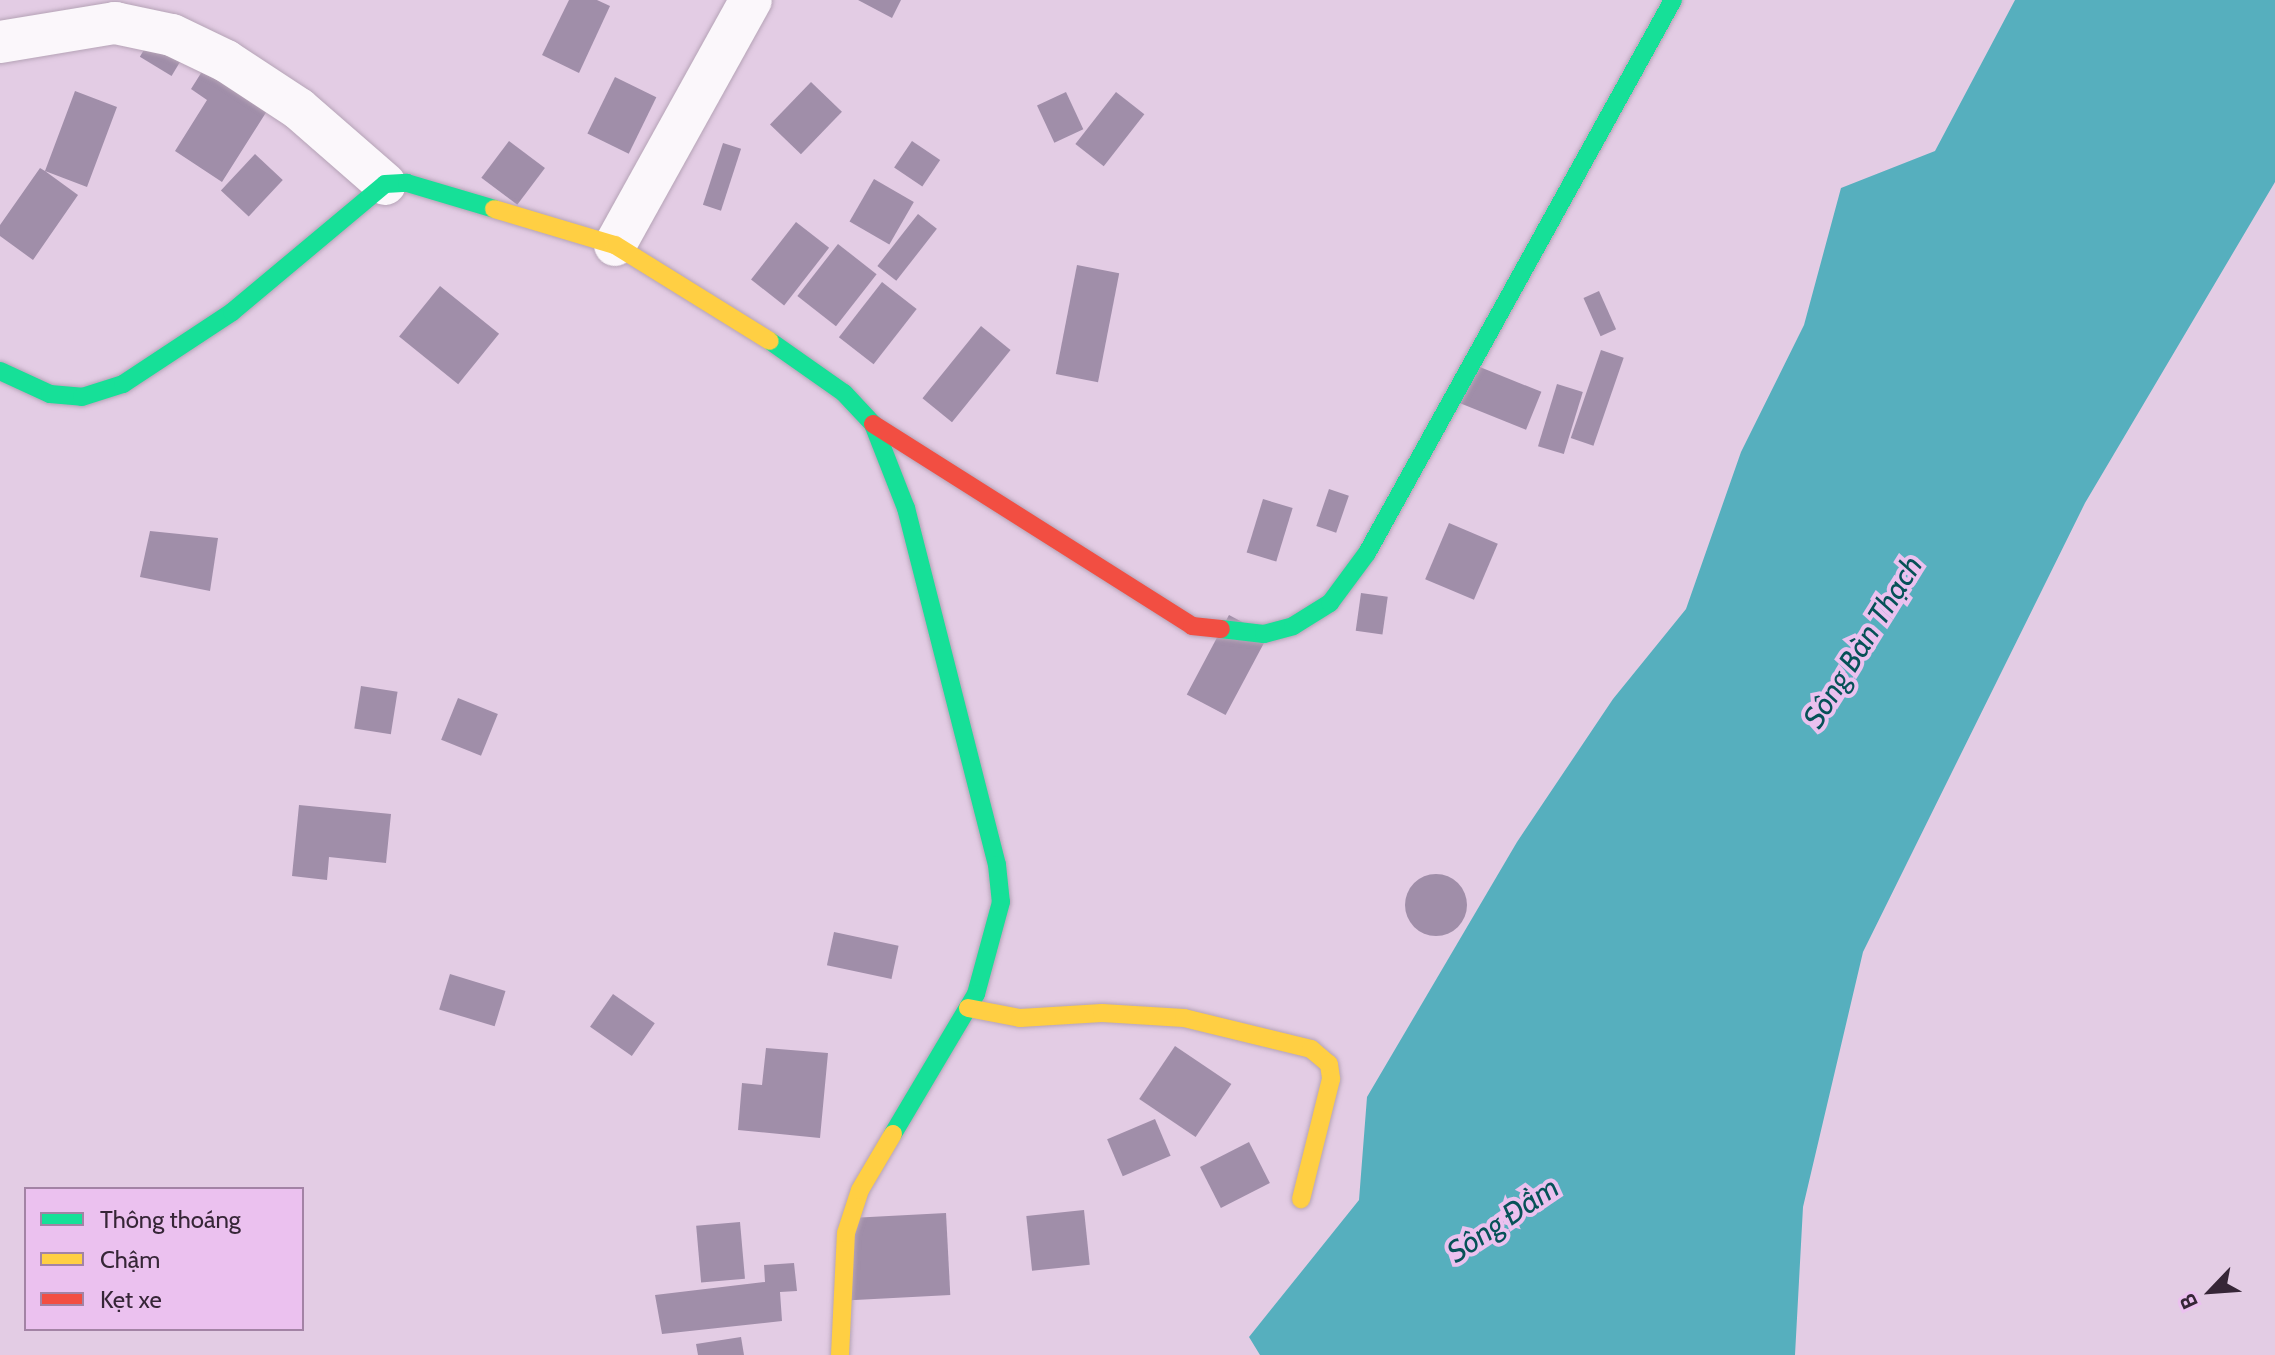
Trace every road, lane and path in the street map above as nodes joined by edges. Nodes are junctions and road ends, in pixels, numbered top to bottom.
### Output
1 (751, 0) edge
2 (1673, 0) edge
3 (0, 42) edge
4 (385, 184) junction
5 (615, 245) junction
6 (0, 371) edge
7 (873, 424) junction
8 (968, 1008) junction
9 (1301, 1199) dead end
10 (840, 1355) edge

1 - 5 street
2 - 7 street
3 - 4 street
4 - 5 street
4 - 6 street
5 - 7 street
7 - 8 street
8 - 9 street
8 - 10 street

